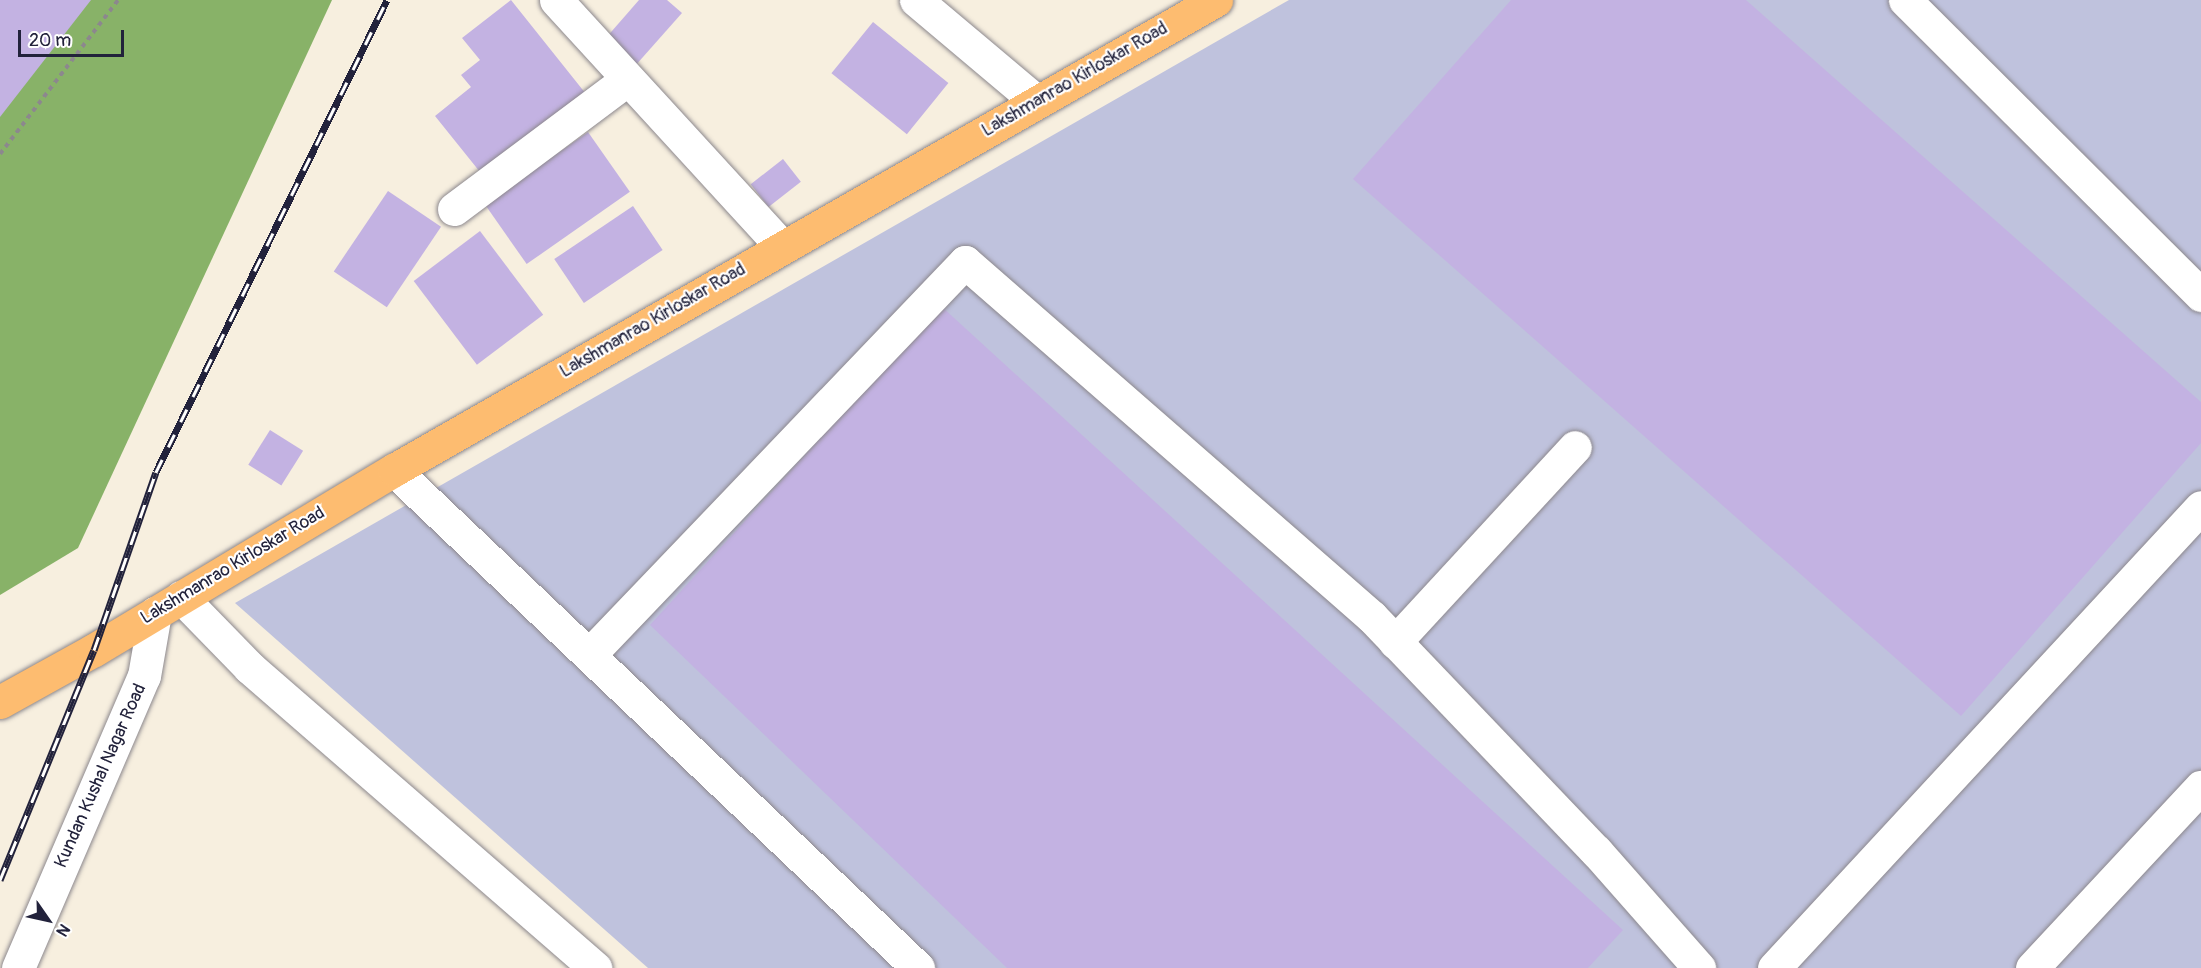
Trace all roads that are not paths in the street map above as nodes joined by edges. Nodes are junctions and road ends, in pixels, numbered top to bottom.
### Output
1 (556, 0) edge
2 (916, 0) edge
3 (1216, 0) edge
4 (1905, 0) edge
5 (628, 79) junction
6 (1037, 102) junction
7 (454, 210) dead end
8 (782, 247) junction
9 (2201, 295) edge
10 (1575, 447) dead end
11 (394, 470) junction
12 (2201, 507) edge
13 (168, 605) junction
14 (1395, 642) junction
15 (589, 655) junction
16 (0, 702) edge
17 (2201, 787) edge
18 (18, 968) edge
19 (595, 968) edge
20 (918, 968) edge
21 (1699, 968) edge
22 (1774, 968) edge
23 (2032, 968) edge

1 - 5 street
2 - 6 street
3 - 6 main road, Lakshmanrao Kirloskar Road
4 - 9 street
5 - 7 street
5 - 8 street
6 - 8 main road, Lakshmanrao Kirloskar Road
8 - 11 main road, Lakshmanrao Kirloskar Road
10 - 14 street
11 - 13 main road, Lakshmanrao Kirloskar Road
11 - 15 street
12 - 22 street
13 - 16 main road, Lakshmanrao Kirloskar Road
13 - 18 street, Kundan Kushal Nagar Road
13 - 19 street
14 - 15 street
14 - 21 street
15 - 20 street
17 - 23 street

